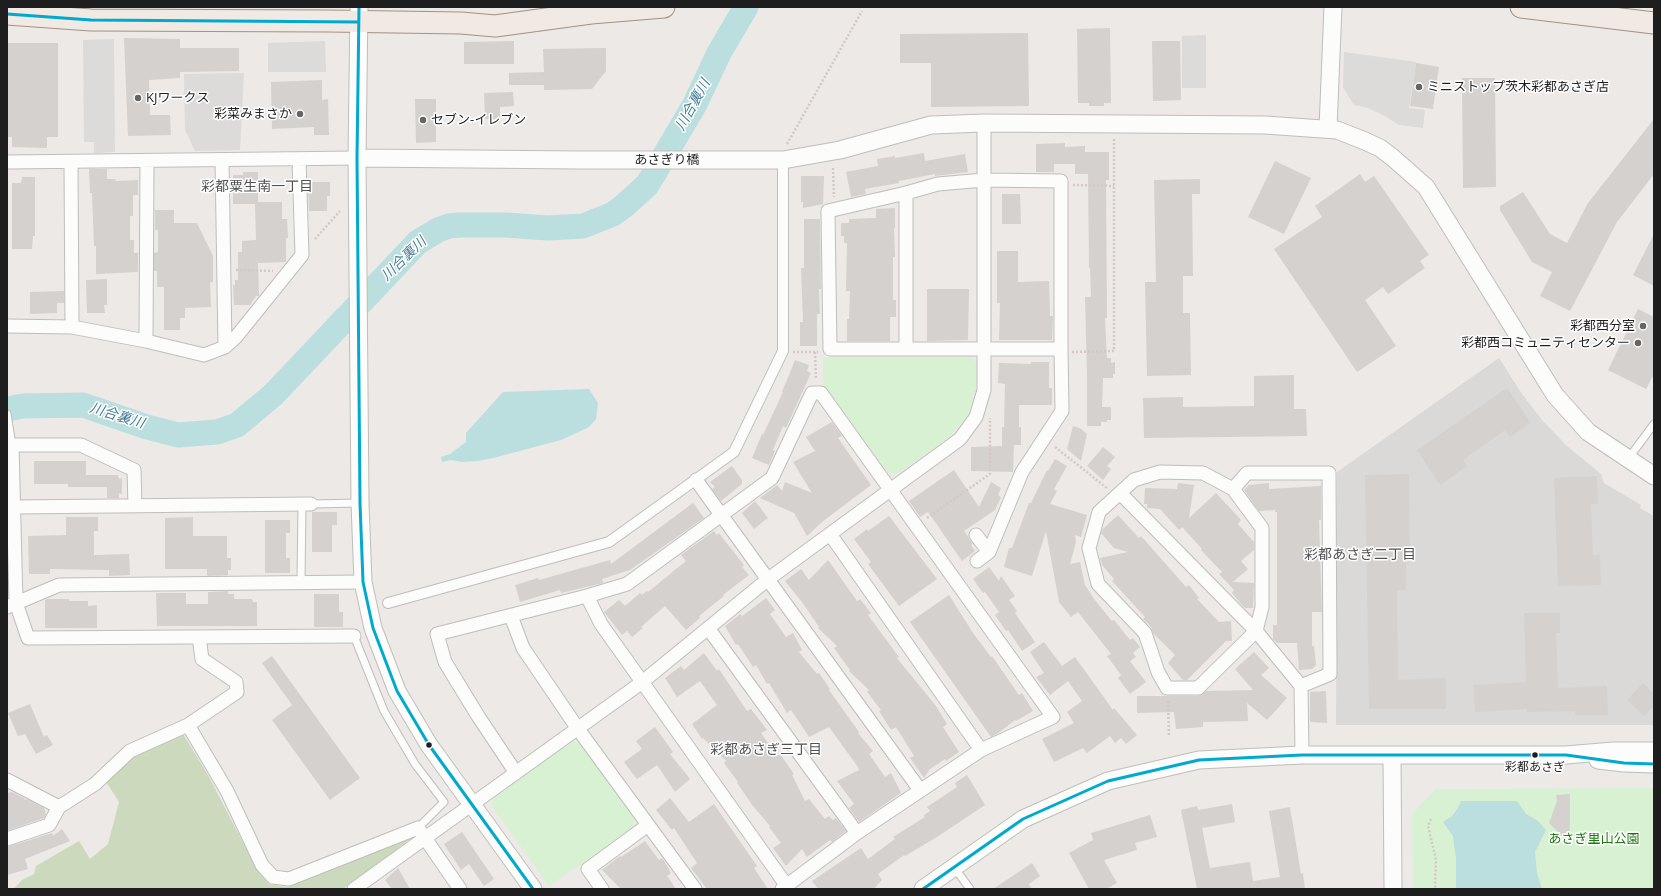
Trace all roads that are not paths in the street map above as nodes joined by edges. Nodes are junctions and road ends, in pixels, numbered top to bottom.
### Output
1 (664, 7) edge
2 (1333, 7) edge
3 (1521, 7) edge
4 (7, 14) edge
5 (359, 14) edge
6 (1654, 22) edge
7 (984, 123) junction
8 (1328, 128) junction
9 (357, 158) junction
10 (299, 159) junction
11 (222, 160) junction
12 (783, 160) junction
13 (147, 161) junction
14 (7, 162) edge
15 (71, 162) junction
16 (984, 180) junction
17 (906, 193) junction
18 (7, 326) edge
19 (72, 327) junction
20 (146, 341) junction
21 (225, 347) junction
22 (906, 349) junction
23 (985, 349) junction
24 (1061, 350) junction
25 (7, 414) edge
26 (1654, 424) edge
27 (12, 445) junction
28 (1627, 459) junction
29 (1654, 476) edge
30 (696, 480) junction
31 (1233, 489) junction
32 (892, 490) junction
33 (1120, 493) junction
34 (360, 503) junction
35 (306, 504) junction
36 (135, 506) junction
37 (14, 507) junction
38 (722, 516) junction
39 (830, 534) junction
40 (976, 535) dead end
41 (11, 548) edge
42 (989, 552) junction
43 (977, 561) dead end
44 (767, 580) junction
45 (301, 582) junction
46 (363, 582) junction
47 (587, 596) junction
48 (388, 603) dead end
49 (12, 605) edge
50 (511, 616) junction
51 (708, 628) junction
52 (1256, 630) junction
53 (354, 636) joint
54 (199, 637) junction
55 (641, 683) junction
56 (1301, 686) junction
57 (188, 725) junction
58 (578, 729) junction
59 (982, 750) junction
60 (1654, 751) edge
61 (1302, 755) junction
62 (1392, 755) junction
63 (1566, 755) junction
64 (1654, 764) edge
65 (516, 773) junction
66 (7, 780) edge
67 (920, 790) junction
68 (473, 804) junction
69 (59, 807) junction
70 (648, 825) junction
71 (421, 833) junction
72 (857, 833) junction
73 (7, 839) edge
74 (954, 867) junction
75 (359, 888) edge
76 (786, 888) edge
77 (460, 889) edge
78 (533, 889) edge
79 (602, 889) edge
80 (695, 889) edge
81 (923, 889) edge
82 (970, 889) edge
83 (1393, 889) edge

1 - 5 main road
2 - 8 street
3 - 6 main road
4 - 5 main road
5 - 9 street
7 - 8 street, あさぎり橋
7 - 12 street, あさぎり橋
7 - 16 street
8 - 28 street, あさぎり橋
9 - 10 street
9 - 12 street, あさぎり橋
9 - 34 street
10 - 11 street
10 - 21 street
11 - 13 street
11 - 21 street
12 - 30 street
13 - 15 street
13 - 20 street
14 - 15 street
15 - 19 street
16 - 17 street
16 - 23 street
16 - 24 street
17 - 22 street
17 - 22 street
18 - 19 street
19 - 20 street
20 - 21 street
22 - 23 street
23 - 24 street
23 - 32 street
24 - 42 street
25 - 27 lane
26 - 28 lane
27 - 36 street
27 - 37 street
28 - 29 street, あさぎり橋
30 - 38 street
30 - 48 street
31 - 33 street
31 - 52 street
31 - 56 street
32 - 38 street
32 - 39 street
32 - 59 street
33 - 52 street
33 - 52 street
34 - 35 lane
34 - 46 street
35 - 36 street
35 - 45 lane
36 - 37 street
37 - 41 street
38 - 44 street
38 - 47 street
39 - 44 street
39 - 59 street
40 - 42 street
41 - 49 street
42 - 43 street
44 - 51 street
44 - 67 street
45 - 46 street
45 - 49 street
46 - 68 street
47 - 50 street
47 - 55 street
49 - 54 street
50 - 58 street
50 - 65 street
51 - 55 street
51 - 72 street
52 - 56 street
53 - 54 street
53 - 71 lane
54 - 57 street
55 - 58 street
55 - 76 street
56 - 61 street
57 - 69 street
57 - 71 street
58 - 65 street
58 - 70 street
59 - 67 street
60 - 63 street
61 - 62 street
61 - 74 street
62 - 63 street
62 - 83 street
63 - 64 street
65 - 68 street
66 - 69 street
67 - 72 street
68 - 71 street
68 - 78 street
69 - 73 street
70 - 79 street
70 - 80 street
71 - 75 street
71 - 77 street
72 - 76 street
74 - 81 street
74 - 82 lane

